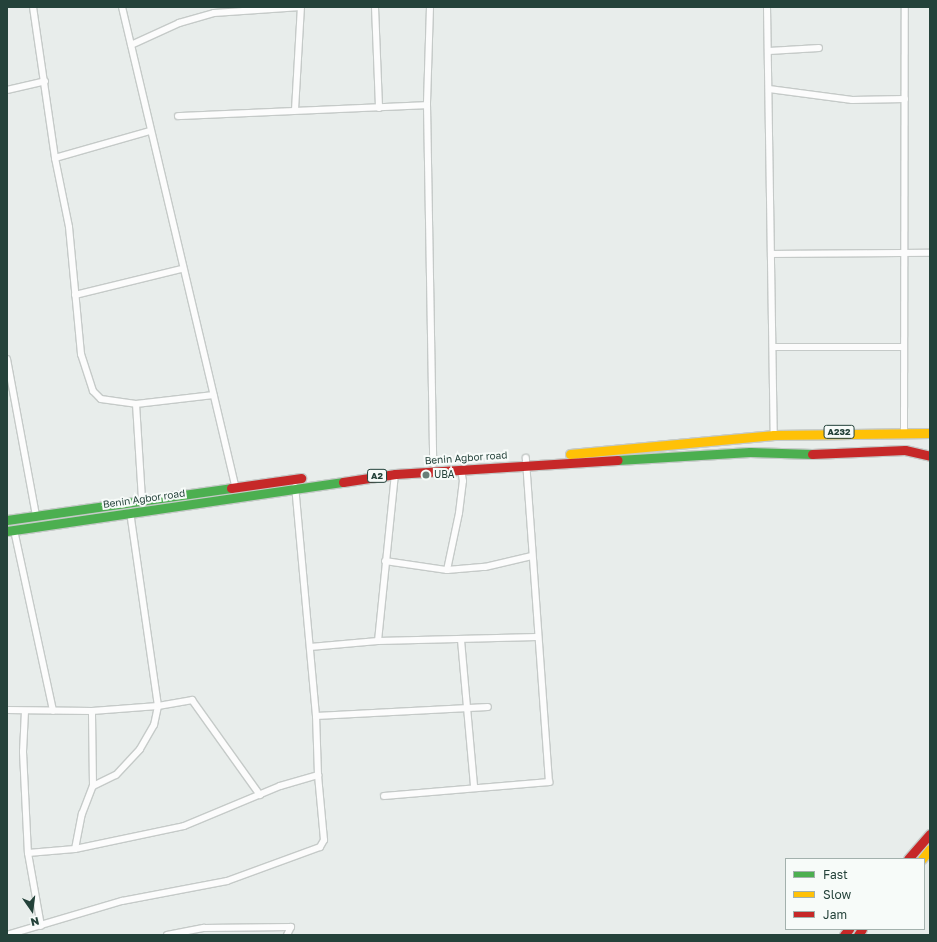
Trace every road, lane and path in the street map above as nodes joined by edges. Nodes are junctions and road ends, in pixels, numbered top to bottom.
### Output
1 (33, 7) edge
2 (122, 7) edge
3 (301, 7) edge
4 (375, 7) edge
5 (430, 7) edge
6 (767, 7) edge
7 (906, 7) edge
8 (131, 45) junction
9 (819, 48) dead end
10 (769, 51) junction
11 (45, 81) junction
12 (769, 89) junction
13 (7, 90) edge
14 (905, 99) junction
15 (427, 105) junction
16 (379, 108) junction
17 (295, 110) junction
18 (178, 116) dead end
19 (150, 131) junction
20 (55, 158) junction
21 (930, 253) edge
22 (772, 254) junction
23 (904, 254) junction
24 (182, 269) junction
25 (75, 295) junction
26 (773, 347) junction
27 (903, 347) junction
28 (7, 359) edge
29 (213, 395) junction
30 (136, 404) junction
31 (904, 432) junction
32 (930, 433) edge
33 (774, 435) junction
34 (749, 439) junction
35 (930, 440) edge
36 (912, 441) junction
37 (930, 447) edge
38 (750, 452) junction
39 (930, 456) edge
40 (526, 462) junction
41 (433, 464) junction
42 (461, 470) junction
43 (395, 474) junction
44 (235, 486) junction
45 (295, 487) junction
46 (142, 500) junction
47 (130, 512) junction
48 (36, 515) junction
49 (7, 520) edge
50 (10, 530) edge
51 (532, 556) junction
52 (385, 561) junction
53 (447, 570) junction
54 (537, 637) junction
55 (461, 640) junction
56 (378, 641) junction
57 (310, 648) junction
58 (158, 706) junction
59 (488, 708) dead end
60 (7, 710) edge
61 (468, 710) junction
62 (25, 711) junction
63 (53, 711) junction
64 (92, 711) junction
65 (316, 716) junction
66 (318, 775) junction
67 (93, 786) junction
68 (474, 788) junction
69 (260, 795) junction
70 (384, 796) dead end
71 (930, 834) edge
72 (75, 849) junction
73 (930, 849) edge
74 (28, 853) junction
75 (909, 858) edge
76 (923, 858) edge
77 (41, 926) junction
78 (7, 935) edge
79 (167, 935) edge
80 (287, 935) edge

1 - 11 street
2 - 8 street
3 - 8 street
3 - 17 street
4 - 16 street
5 - 15 street
6 - 10 street
7 - 14 street
8 - 19 street
9 - 10 street
10 - 12 street
11 - 13 street
11 - 20 street
12 - 14 street
12 - 22 street
14 - 23 street
15 - 16 street
15 - 41 street
16 - 17 street
17 - 18 street
19 - 20 street
19 - 24 street
20 - 25 street
21 - 23 street
22 - 23 street
22 - 26 street
23 - 27 street
24 - 25 street
24 - 29 street
25 - 30 street
26 - 27 street
26 - 33 street
27 - 31 street
28 - 48 street
29 - 30 street
29 - 44 street
30 - 46 street
31 - 32 highway, Benin Agbor road / A232
31 - 33 highway, Benin Agbor road / A232
33 - 34 highway, Benin Agbor road / A232
34 - 36 highway, A2
34 - 40 highway, Benin Agbor road / A2
35 - 36 highway, A2
36 - 37 highway, A2
36 - 38 highway, A2
38 - 39 highway, Benin Agbor road / A232
38 - 40 highway, Benin Agbor road / A2
40 - 41 highway, Benin Agbor road / A2
40 - 42 highway, Benin Agbor road / A2
40 - 51 street
41 - 44 highway, Benin Agbor road / A2
42 - 43 highway, Benin Agbor road / A2
42 - 53 street
43 - 45 highway, Benin Agbor road / A2
43 - 52 street
44 - 46 highway, Benin Agbor road / A2
45 - 47 highway, Benin Agbor road / A2
45 - 57 street
46 - 48 highway, Benin Agbor road / A2
47 - 50 highway, Benin Agbor road / A2
47 - 58 street
48 - 49 highway, Benin Agbor road / A2
50 - 63 street
51 - 53 street
51 - 54 street
52 - 53 street
52 - 56 street
54 - 55 street
54 - 68 street
55 - 56 street
55 - 61 street
56 - 57 street
57 - 65 street
58 - 64 street
58 - 67 street
58 - 69 street
59 - 61 street
60 - 62 street
61 - 65 street
61 - 68 street
62 - 63 street
62 - 74 street
63 - 64 street
64 - 67 street
65 - 66 street
66 - 69 street
66 - 77 street
67 - 72 street
68 - 70 street
69 - 72 street
71 - 75 highway
72 - 74 street
73 - 76 highway
74 - 77 street
77 - 78 street
79 - 80 street

